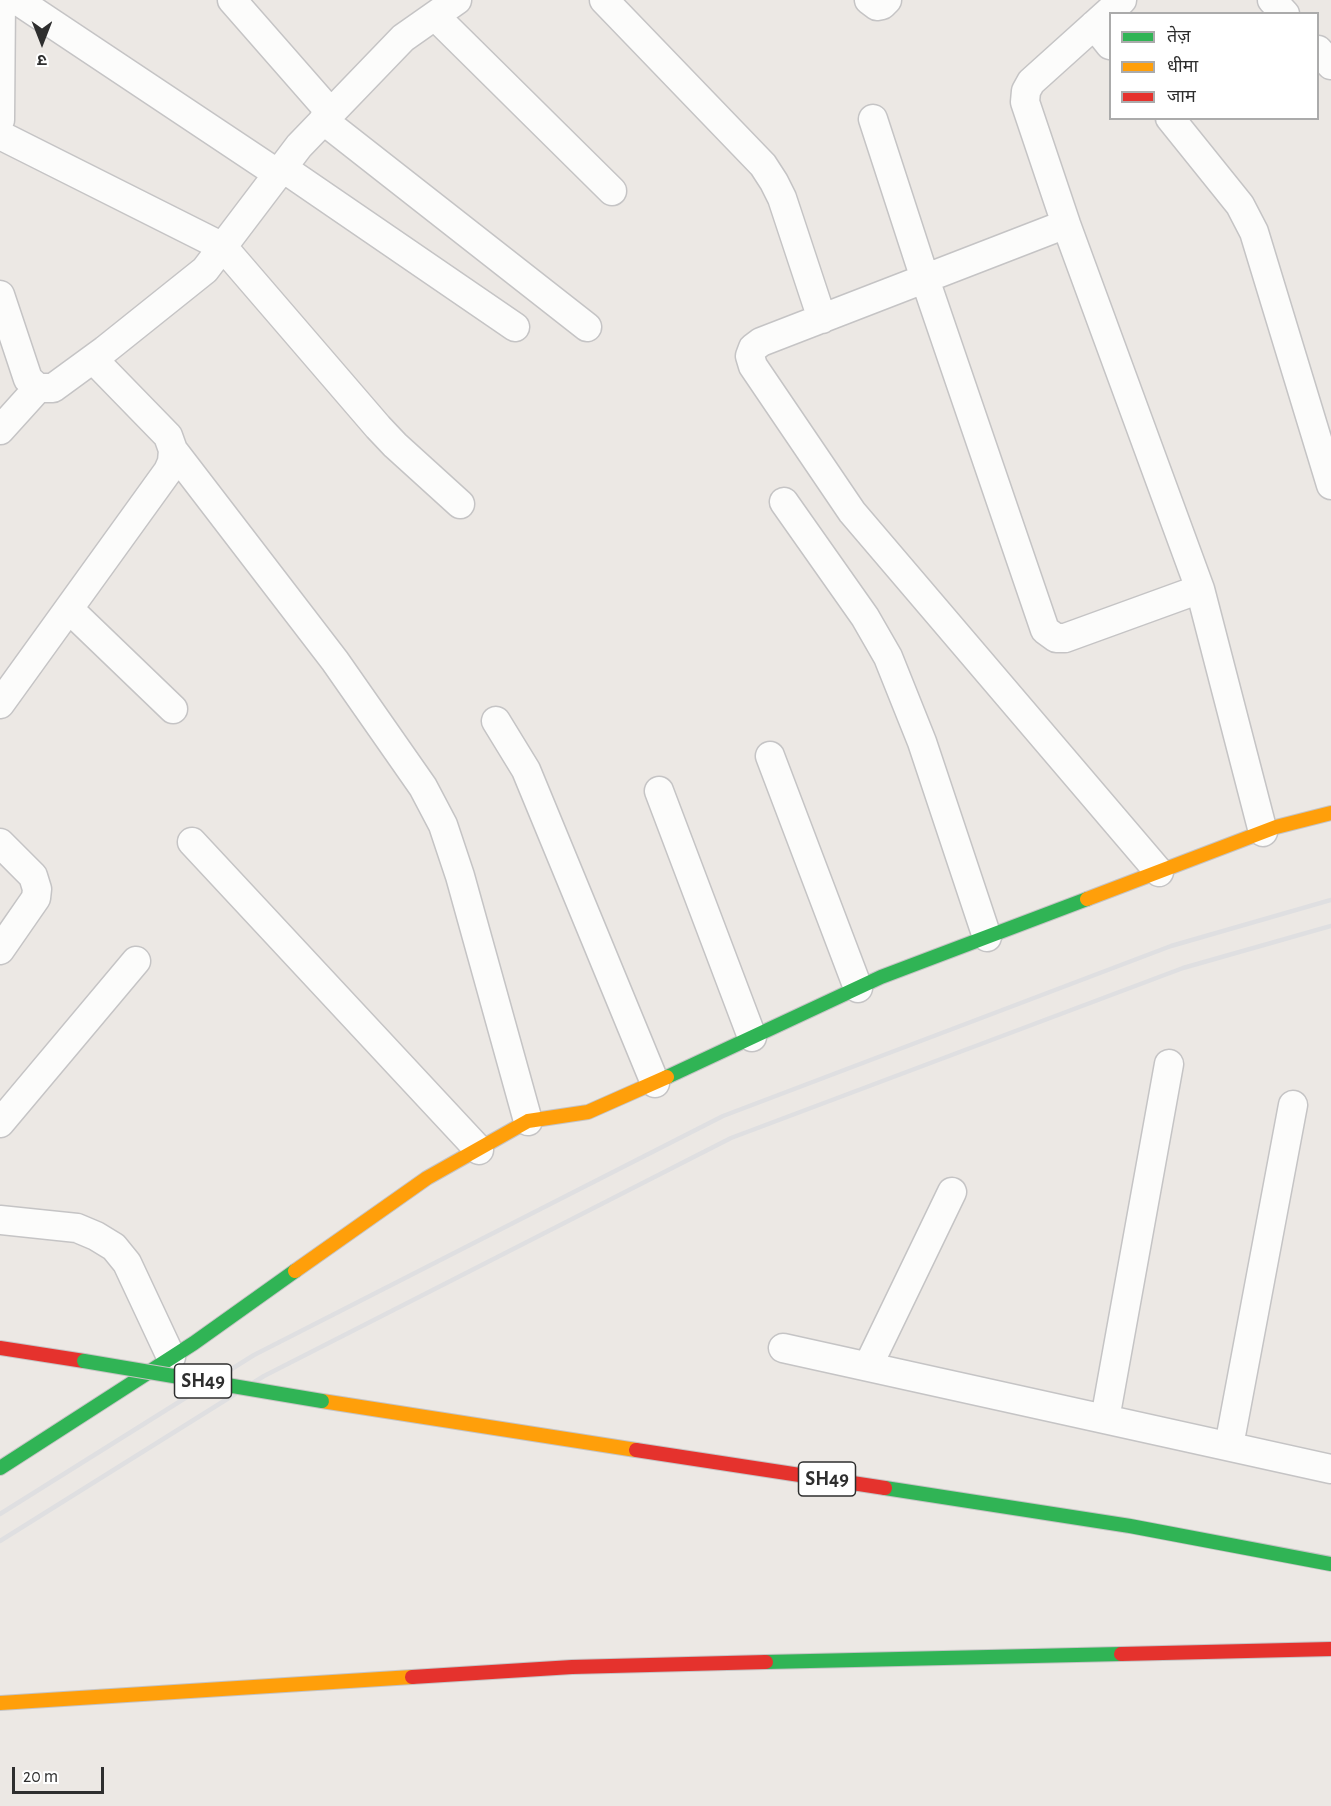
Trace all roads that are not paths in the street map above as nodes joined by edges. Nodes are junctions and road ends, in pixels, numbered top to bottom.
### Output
1 (1, 0) edge
2 (17, 0) edge
3 (232, 0) edge
4 (604, 0) edge
5 (869, 0) edge
6 (887, 0) edge
7 (1272, 0) edge
8 (442, 7) edge
9 (1282, 12) edge
10 (1102, 35) edge
11 (1319, 52) edge
12 (1331, 65) edge
13 (327, 117) junction
14 (873, 119) dead end
15 (0, 120) edge
16 (1172, 120) edge
17 (0, 135) edge
18 (280, 171) junction
19 (612, 191) dead end
20 (1066, 224) junction
21 (223, 247) junction
22 (925, 279) junction
23 (0, 295) edge
24 (822, 319) junction
25 (515, 327) dead end
26 (588, 327) dead end
27 (99, 355) junction
28 (38, 388) junction
29 (0, 430) edge
30 (173, 450) junction
31 (1331, 485) edge
32 (784, 502) dead end
33 (460, 504) dead end
34 (1200, 589) junction
35 (69, 609) junction
36 (0, 704) edge
37 (173, 709) dead end
38 (496, 721) dead end
39 (770, 756) dead end
40 (659, 790) dead end
41 (1331, 813) edge
42 (1263, 832) junction
43 (192, 842) dead end
44 (0, 843) edge
45 (1159, 872) junction
46 (987, 937) junction
47 (0, 950) edge
48 (136, 961) dead end
49 (858, 988) junction
50 (752, 1037) junction
51 (1169, 1064) dead end
52 (655, 1083) junction
53 (1293, 1105) dead end
54 (538, 1120) junction
55 (0, 1123) edge
56 (478, 1150) junction
57 (952, 1192) dead end
58 (0, 1220) edge
59 (0, 1348) edge
60 (783, 1348) dead end
61 (171, 1357) junction
62 (868, 1366) junction
63 (1106, 1419) junction
64 (1229, 1446) junction
65 (0, 1468) edge
66 (1331, 1469) edge
67 (1331, 1564) edge
68 (1331, 1649) edge
69 (0, 1703) edge

1 - 15 street
2 - 18 street
3 - 13 street
4 - 24 street
5 - 6 street
7 - 9 street
8 - 13 street
8 - 19 street
10 - 20 street
11 - 12 street
13 - 18 street
13 - 26 street
14 - 22 street
16 - 31 street
17 - 21 street
18 - 21 street
18 - 25 street
20 - 22 street
20 - 34 street
21 - 27 street
21 - 33 street
22 - 24 street
22 - 34 street
23 - 28 street
24 - 45 street
27 - 28 street
27 - 30 street
28 - 29 street
30 - 35 street
30 - 54 street
32 - 46 street
34 - 42 street
35 - 36 street
35 - 37 street
38 - 52 street
39 - 49 street
40 - 50 street
41 - 42 main road
42 - 45 main road
43 - 56 street
44 - 47 street
45 - 46 main road
46 - 49 main road
48 - 55 street
49 - 50 main road
50 - 52 main road
51 - 63 street
52 - 54 main road
53 - 64 street
54 - 56 main road
56 - 61 main road
57 - 62 street
58 - 61 street
59 - 67 main road, SH49, bridge
60 - 62 street
61 - 65 main road
62 - 63 street
63 - 64 street
64 - 66 street
68 - 69 main road

